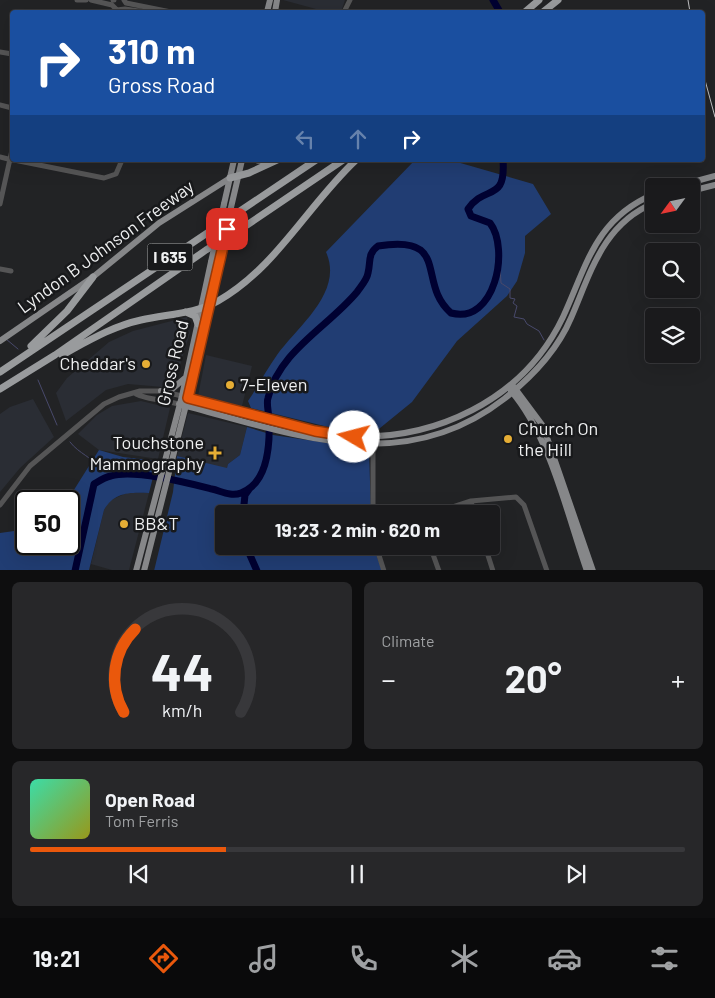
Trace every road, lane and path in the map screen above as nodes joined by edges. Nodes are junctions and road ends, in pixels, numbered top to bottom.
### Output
1 (77, 0) edge
2 (86, 0) edge
3 (91, 0) edge
4 (124, 0) edge
5 (539, 0) edge
6 (558, 0) edge
7 (117, 10) edge
8 (117, 10) edge
9 (131, 10) edge
10 (161, 10) edge
11 (527, 10) edge
12 (546, 10) edge
13 (11, 162) edge
14 (22, 162) edge
15 (121, 162) edge
16 (234, 162) edge
17 (242, 162) edge
18 (271, 162) edge
19 (313, 162) edge
20 (340, 162) edge
21 (354, 162) edge
22 (239, 176) junction
23 (715, 176) edge
24 (230, 178) junction
25 (700, 180) edge
26 (715, 185) edge
27 (700, 189) edge
28 (645, 199) edge
29 (0, 204) edge
30 (645, 208) edge
31 (0, 269) edge
32 (11, 271) dead end
33 (93, 277) junction
34 (211, 305) junction
35 (202, 308) junction
36 (186, 312) junction
37 (562, 317) junction
38 (570, 321) junction
39 (198, 324) junction
40 (0, 341) edge
41 (194, 343) junction
42 (202, 344) junction
43 (24, 354) junction
44 (0, 372) edge
45 (21, 374) junction
46 (186, 378) junction
47 (512, 388) junction
48 (0, 389) edge
49 (161, 392) junction
50 (136, 394) junction
51 (185, 397) junction
52 (183, 405) junction
53 (240, 412) junction
54 (237, 419) junction
55 (373, 437) junction
56 (373, 445) junction
57 (170, 455) junction
58 (471, 501) junction
59 (0, 505) edge
60 (373, 505) edge
61 (459, 505) edge
62 (472, 505) edge
63 (151, 511) junction
64 (158, 514) junction
65 (143, 544) junction
66 (151, 545) junction
67 (582, 548) junction
68 (379, 555) edge
69 (433, 555) edge
70 (487, 555) edge
71 (136, 570) edge
72 (144, 570) edge
73 (384, 570) edge
74 (438, 570) edge
75 (493, 570) edge
76 (547, 570) edge
77 (587, 570) edge
78 (593, 570) edge

1 - 2 street
3 - 7 street
4 - 10 street
5 - 11 highway
6 - 12 highway
8 - 9 street
13 - 29 street
14 - 15 street
16 - 24 main road, Gross Road
17 - 22 main road, Gross Road
18 - 22 highway
19 - 43 highway, I 635
20 - 45 highway, I 635
21 - 34 highway
22 - 24 highway
22 - 34 main road, Gross Road, bridge
23 - 25 main road
24 - 33 main road, Lyndon B Johnson Freeway
24 - 35 main road, Gross Road, bridge
26 - 27 main road
28 - 37 main road
30 - 38 main road
31 - 32 street
33 - 40 main road, Lyndon B Johnson Freeway
33 - 43 highway
34 - 35 highway
34 - 42 main road, Gross Road
35 - 36 highway
35 - 39 main road, Gross Road
36 - 39 highway
36 - 45 highway
37 - 38 main road
37 - 47 main road
38 - 47 main road
39 - 41 main road, Gross Road
41 - 42 main road
41 - 46 main road, Gross Road
42 - 51 main road, Gross Road
43 - 44 highway, I 635
45 - 48 highway, I 635
46 - 49 main road
46 - 51 main road, Gross Road
47 - 55 main road
47 - 56 main road
47 - 67 main road
49 - 50 street
49 - 51 street
50 - 52 street
50 - 59 street
51 - 52 main road, Gross Road
51 - 53 main road
52 - 54 main road
52 - 57 main road, Gross Road
53 - 54 main road
53 - 55 main road
54 - 56 main road
55 - 56 street
56 - 60 street
57 - 63 main road, Gross Road
57 - 64 main road, Gross Road
58 - 61 street
58 - 62 street
58 - 76 street
63 - 64 main road
63 - 65 main road, Gross Road
64 - 66 main road, Gross Road
65 - 66 main road
65 - 71 main road, Gross Road
66 - 72 main road, Gross Road
67 - 77 main road
67 - 78 main road
68 - 73 street
69 - 74 street
70 - 75 street

